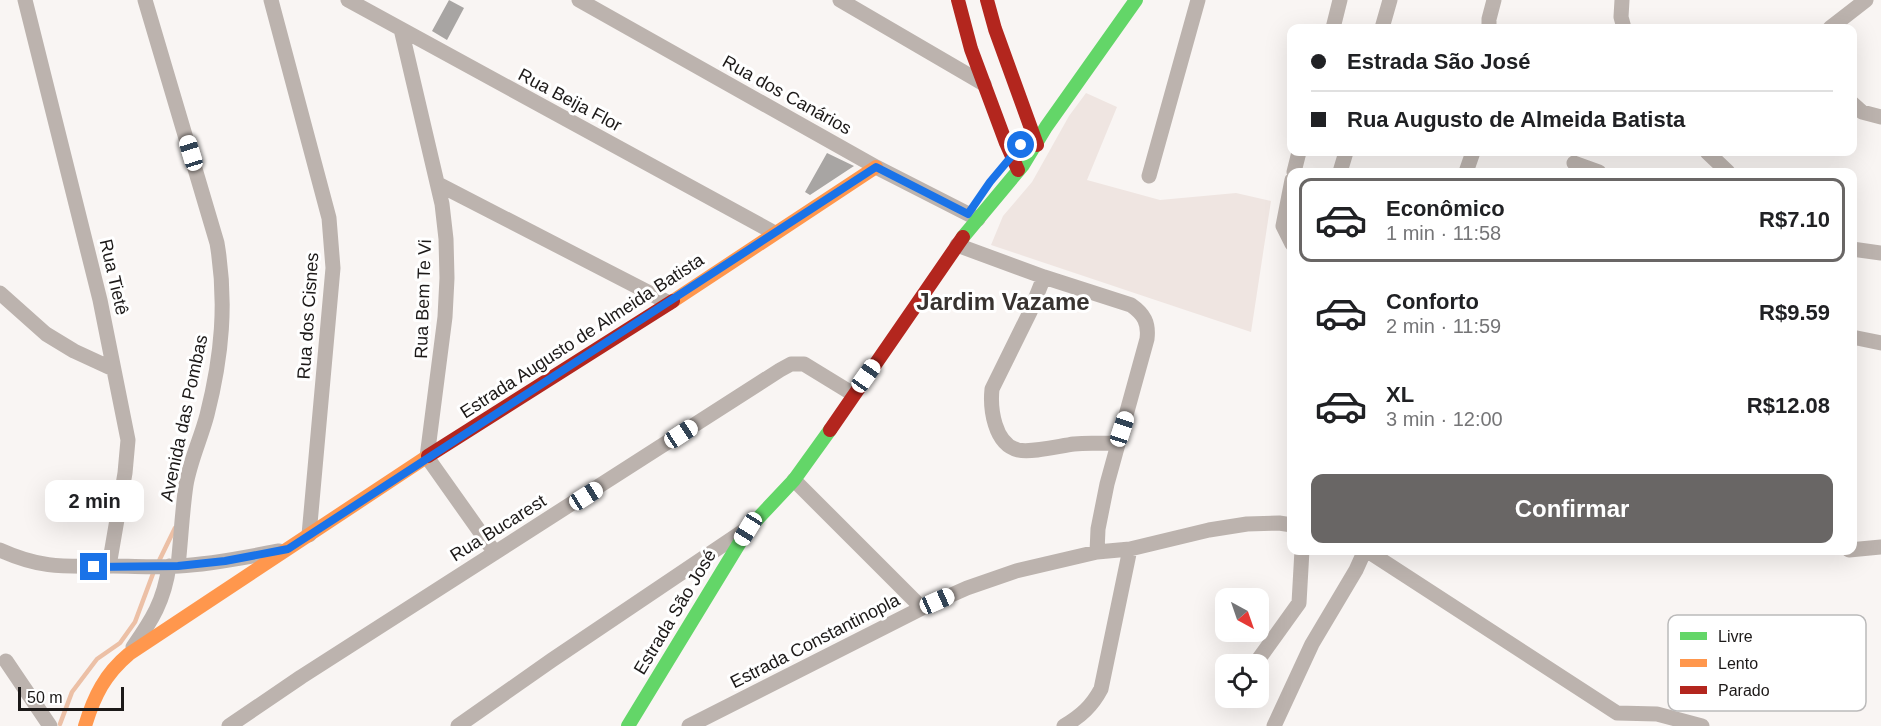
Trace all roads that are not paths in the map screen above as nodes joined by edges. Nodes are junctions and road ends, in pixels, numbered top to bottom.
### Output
1 (25, 0) edge
2 (145, 0) edge
3 (271, 0) edge
4 (348, 0) edge
5 (579, 0) edge
6 (840, 0) edge
7 (987, 0) edge
8 (1136, 0) edge
9 (1198, 0) edge
10 (1340, 0) edge
11 (1390, 0) edge
12 (1494, 0) edge
13 (1622, 0) edge
14 (1866, 0) edge
15 (960, 2) edge
16 (1334, 24) edge
17 (1383, 24) edge
18 (1489, 24) edge
19 (1623, 24) edge
20 (1835, 24) edge
21 (401, 29) junction
22 (984, 84) junction
23 (1857, 108) edge
24 (1881, 117) edge
25 (1035, 139) junction
26 (1711, 156) edge
27 (1008, 161) junction
28 (1574, 163) dead end
29 (876, 167) junction
30 (1588, 168) edge
31 (1724, 168) edge
32 (1018, 170) junction
33 (1149, 176) dead end
34 (438, 184) junction
35 (985, 190) dead end
36 (1287, 206) edge
37 (971, 221) junction
38 (773, 232) junction
39 (1287, 234) edge
40 (957, 245) junction
41 (1857, 250) edge
42 (1881, 253) edge
43 (1044, 277) junction
44 (0, 293) edge
45 (669, 303) junction
46 (1857, 338) edge
47 (1881, 343) edge
48 (114, 369) junction
49 (853, 394) junction
50 (1117, 443) junction
51 (427, 457) junction
52 (794, 480) junction
53 (1287, 524) edge
54 (748, 529) junction
55 (309, 535) junction
56 (1881, 548) edge
57 (288, 549) junction
58 (1130, 549) junction
59 (0, 550) edge
60 (1857, 550) edge
61 (1097, 552) junction
62 (495, 553) junction
63 (1302, 555) edge
64 (1363, 555) edge
65 (1372, 555) edge
66 (109, 566) junction
67 (171, 566) junction
68 (922, 608) junction
69 (129, 654) junction
70 (1262, 654) edge
71 (6, 661) dead end
72 (1616, 719) edge
73 (45, 720) edge
74 (236, 724) edge
75 (85, 726) edge
76 (458, 726) edge
77 (628, 726) edge
78 (689, 726) edge
79 (1064, 726) edge
80 (1274, 726) edge
81 (1702, 726) edge

1 - 48 street, Rua Tietê
2 - 67 street, Avenida das Pombas
3 - 55 street, Rua dos Cisnes
4 - 21 street, Rua Beija Flor
5 - 29 street, Rua dos Canários
6 - 22 street
7 - 25 street
8 - 25 street, Estrada São José
9 - 33 street
10 - 16 street
11 - 17 street
12 - 18 street
13 - 19 street
14 - 20 street
15 - 22 street
21 - 34 street, Rua Bem Te Vi
21 - 38 street, Rua Beija Flor
22 - 27 street
23 - 24 street
25 - 27 street, Estrada São José
25 - 32 street, Estrada São José
26 - 31 street
27 - 32 street
28 - 30 street
29 - 37 street, Rua dos Canários
29 - 38 street, Estrada Augusto de Almeida Batista
32 - 37 street, Estrada São José
34 - 45 street
34 - 51 street, Rua Bem Te Vi
35 - 37 street, Estrada São José
36 - 39 street
37 - 40 street, Estrada São José
38 - 45 street, Estrada Augusto de Almeida Batista
40 - 43 street
40 - 49 street, Estrada São José
41 - 42 street
43 - 50 street
43 - 50 street
44 - 48 street
45 - 51 street, Estrada Augusto de Almeida Batista
46 - 47 street
48 - 66 street, Rua Tietê
49 - 52 street, Estrada São José
49 - 62 street, Rua Bucarest
50 - 61 street
51 - 55 street, Estrada Augusto de Almeida Batista
51 - 62 street
52 - 54 street, Estrada São José
52 - 68 street
53 - 58 street, Estrada Constantinopla
54 - 76 street
54 - 77 street, Estrada São José
55 - 57 street, Estrada Augusto de Almeida Batista
56 - 60 street
57 - 67 street
57 - 69 street, Estrada Augusto de Almeida Batista
58 - 61 street, Estrada Constantinopla
58 - 79 street
59 - 66 street
61 - 68 street, Estrada Constantinopla
62 - 74 street, Rua Bucarest
63 - 70 street
64 - 80 street
65 - 72 street
66 - 67 street
67 - 69 street, Avenida das Pombas
68 - 78 street, Estrada Constantinopla
69 - 75 street, Estrada Augusto de Almeida Batista
71 - 73 street
72 - 81 street

